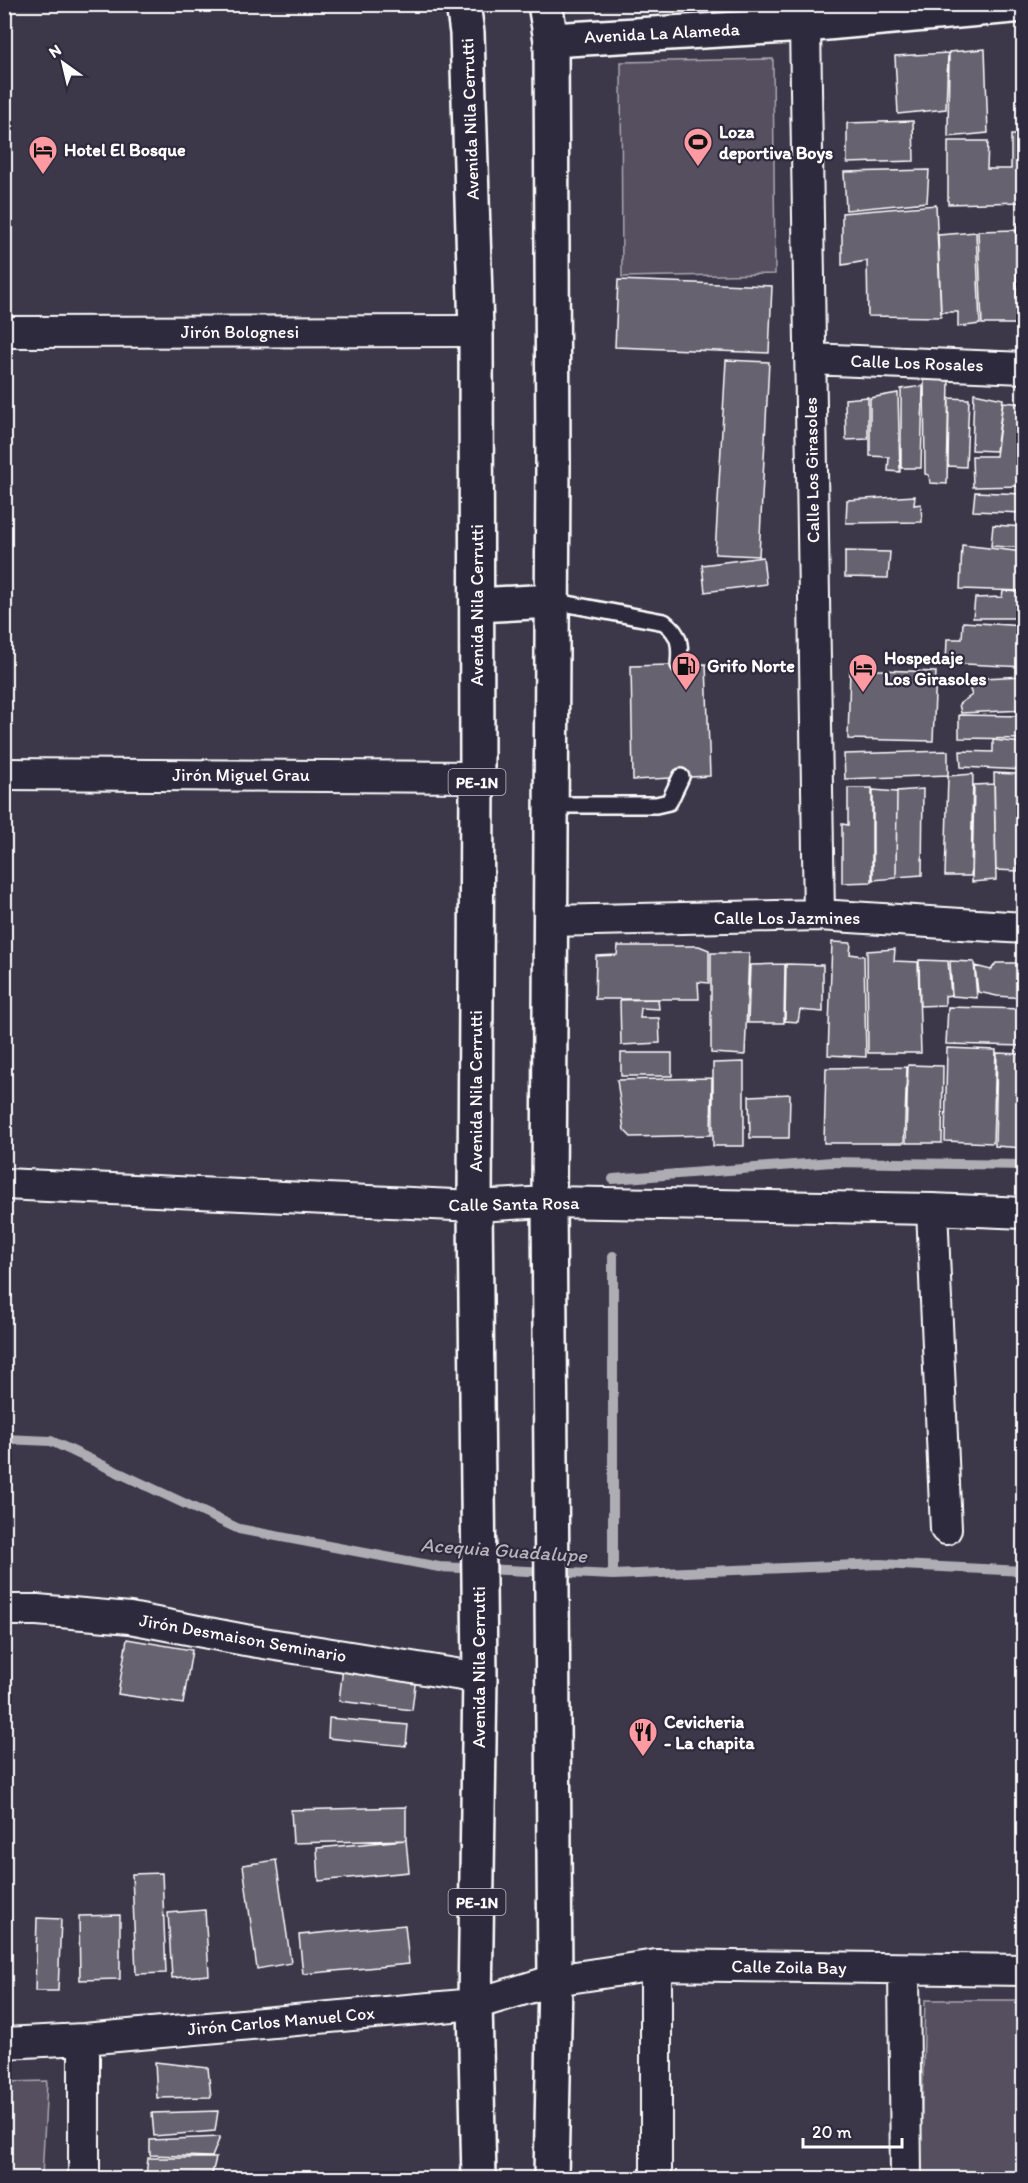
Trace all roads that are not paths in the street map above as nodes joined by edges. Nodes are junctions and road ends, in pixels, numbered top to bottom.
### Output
1 (463, 4) edge
2 (545, 4) edge
3 (1023, 5) edge
4 (969, 7) edge
5 (805, 25) junction
6 (551, 40) junction
7 (476, 331) junction
8 (4, 332) edge
9 (810, 359) junction
10 (1023, 368) edge
11 (552, 601) junction
12 (477, 605) junction
13 (679, 664) dead end
14 (4, 774) edge
15 (477, 777) junction
16 (681, 777) dead end
17 (551, 805) junction
18 (819, 915) junction
19 (550, 921) junction
20 (1023, 928) edge
21 (4, 1184) edge
22 (549, 1202) junction
23 (476, 1206) junction
24 (932, 1209) junction
25 (1023, 1213) edge
26 (946, 1529) dead end
27 (4, 1599) edge
28 (4, 1610) edge
29 (37, 1610) junction
30 (480, 1678) junction
31 (656, 1965) junction
32 (904, 1969) junction
33 (1023, 1970) edge
34 (555, 1980) junction
35 (475, 2004) junction
36 (84, 2039) junction
37 (4, 2043) edge
38 (84, 2178) edge
39 (479, 2178) edge
40 (551, 2178) edge
41 (657, 2178) edge
42 (906, 2178) edge

1 - 7 main road, Avenida Nila Cerrutti / PE-1N
2 - 6 main road
3 - 4 main road, Avenida La Alameda
4 - 5 main road, Avenida La Alameda
5 - 6 main road, Avenida La Alameda
5 - 9 street, Calle Los Girasoles
6 - 11 main road
7 - 8 street, Jirón Bolognesi
7 - 12 main road, Avenida Nila Cerrutti / PE-1N
9 - 10 street, Calle Los Rosales
9 - 18 street, Calle Los Girasoles
11 - 12 main road
11 - 13 lane
11 - 17 main road
12 - 15 main road, Avenida Nila Cerrutti / PE-1N
14 - 15 street, Jirón Miguel Grau
15 - 23 main road, Avenida Nila Cerrutti / PE-1N
16 - 17 lane
17 - 19 main road
18 - 19 street, Calle Los Jazmines
18 - 20 street, Calle Los Jazmines
19 - 22 main road
21 - 23 street, Calle Santa Rosa
22 - 23 street, Calle Santa Rosa
22 - 24 street, Calle Santa Rosa
22 - 34 main road
23 - 30 main road, Avenida Nila Cerrutti / PE-1N
24 - 25 street, Calle Santa Rosa
24 - 26 street
27 - 29 street
28 - 29 street, Jirón Desmaison Seminario
29 - 30 street, Jirón Desmaison Seminario
30 - 35 main road, Avenida Nila Cerrutti / PE-1N
31 - 32 street, Calle Zoila Bay
31 - 34 street, Calle Zoila Bay
31 - 41 street
32 - 33 street, Calle Zoila Bay
32 - 42 street
34 - 35 street, Jirón Carlos Manuel Cox
34 - 40 main road
35 - 36 street, Jirón Carlos Manuel Cox
35 - 39 main road, Avenida Nila Cerrutti / PE-1N
36 - 37 street, Jirón Carlos Manuel Cox
36 - 38 street

